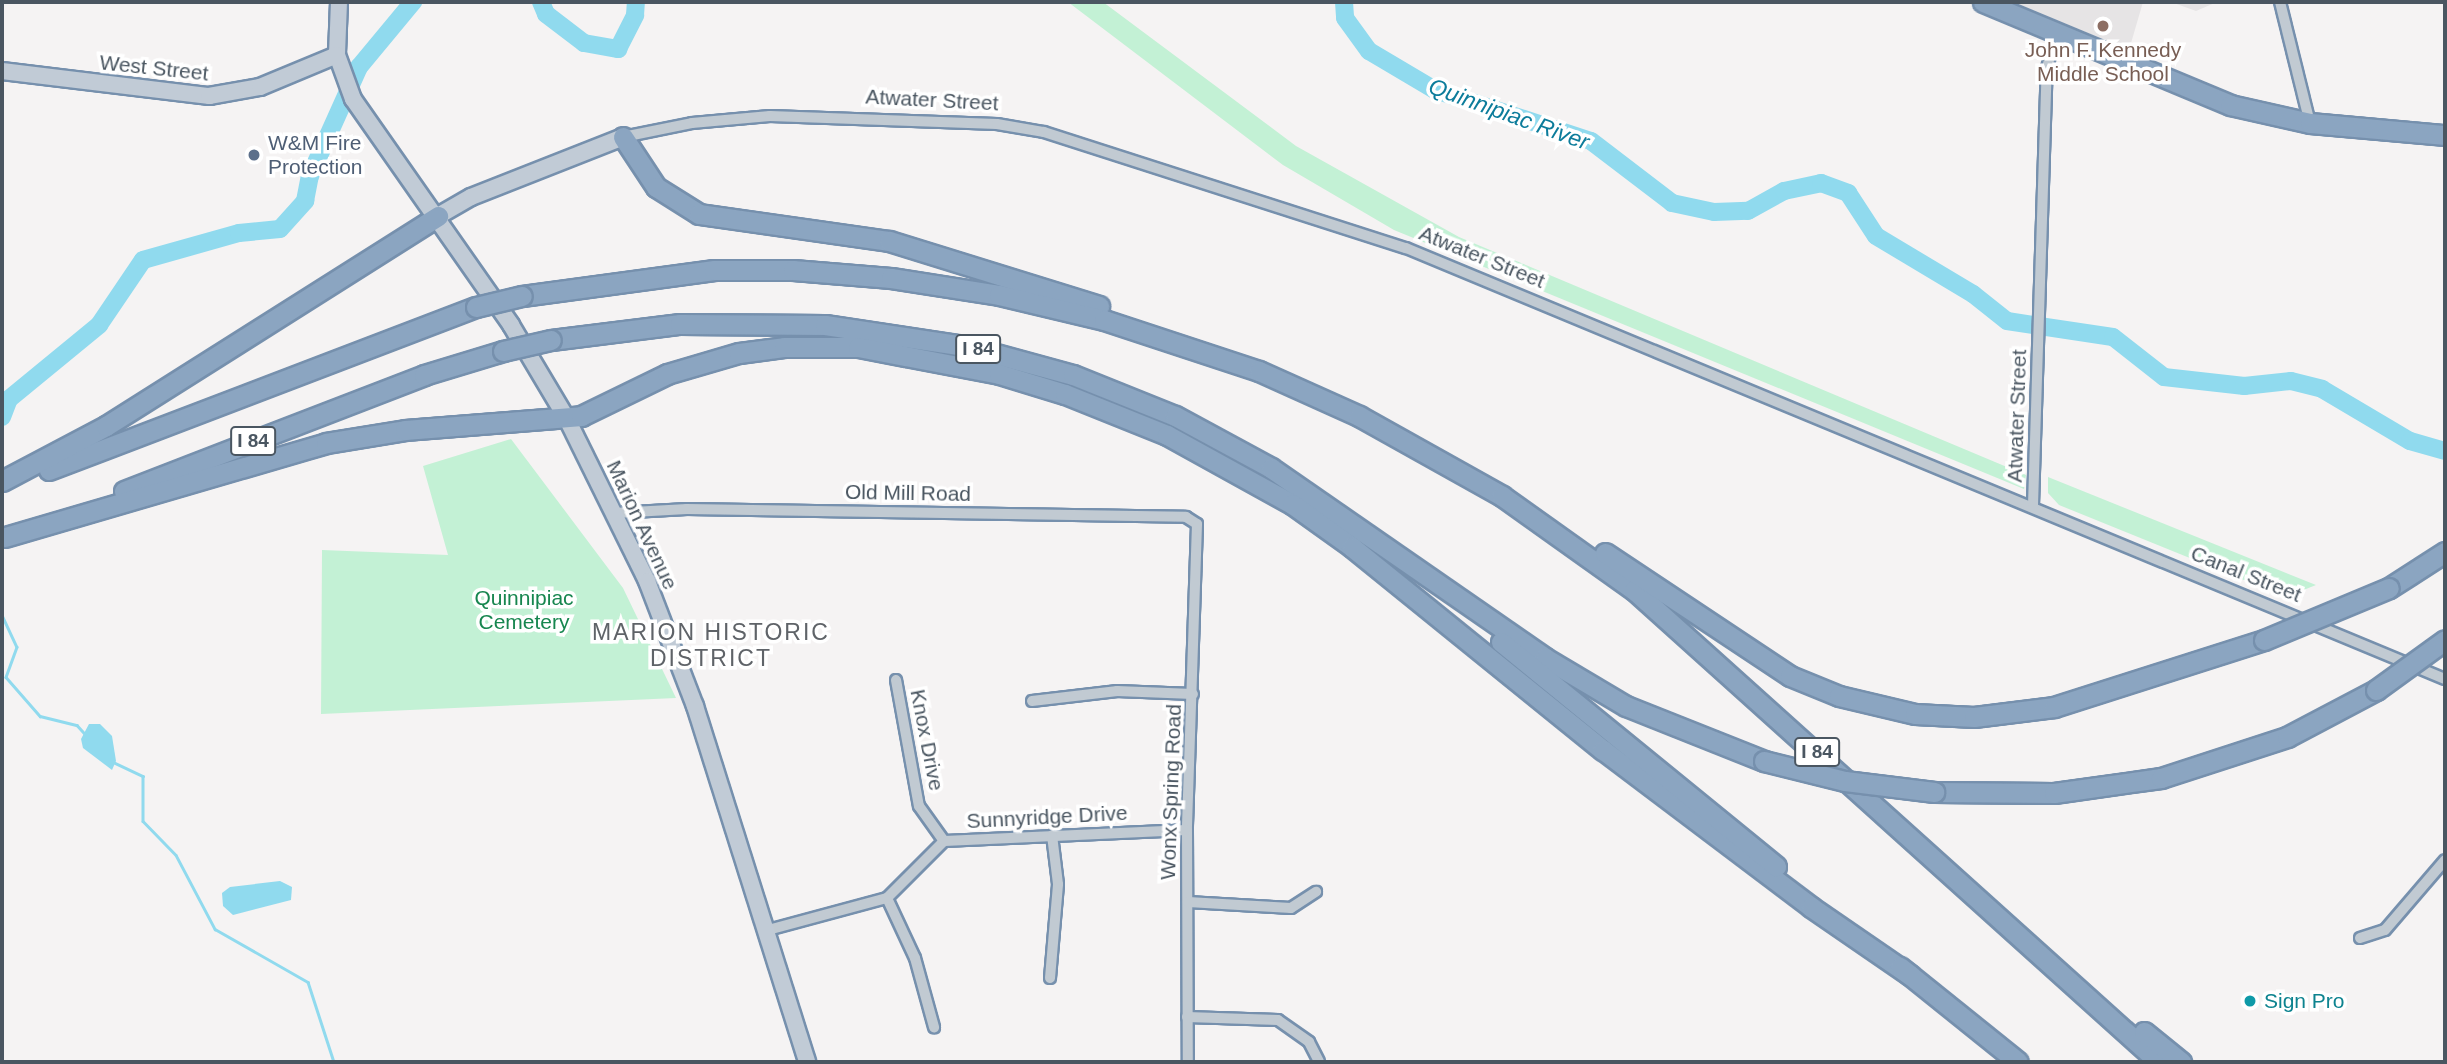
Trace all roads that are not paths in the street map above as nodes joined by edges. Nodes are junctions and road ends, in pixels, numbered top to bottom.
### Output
1 (339, 2) edge
2 (1983, 2) edge
3 (2280, 2) edge
4 (2056, 32) junction
5 (337, 55) junction
6 (2, 71) edge
7 (2310, 123) junction
8 (2445, 135) edge
9 (623, 136) junction
10 (438, 216) junction
11 (1259, 371) junction
12 (567, 419) junction
13 (1455, 467) junction
14 (2, 481) edge
15 (2, 488) edge
16 (2033, 505) junction
17 (615, 513) junction
18 (1197, 524) joint
19 (1364, 531) junction
20 (3, 538) edge
21 (2445, 552) edge
22 (2445, 640) edge
23 (2445, 679) edge
24 (896, 680) dead end
25 (1193, 694) junction
26 (1032, 701) dead end
27 (1187, 830) junction
28 (1052, 835) junction
29 (944, 841) junction
30 (2445, 860) edge
31 (1962, 884) junction
32 (1315, 892) dead end
33 (887, 898) junction
34 (1188, 902) junction
35 (768, 930) junction
36 (2360, 937) dead end
37 (1910, 975) junction
38 (1051, 978) dead end
39 (1187, 1017) junction
40 (934, 1027) dead end
41 (807, 1062) edge
42 (1188, 1062) edge
43 (1319, 1062) edge
44 (2018, 1062) edge
45 (2159, 1062) edge
46 (2181, 1062) edge

1 - 5 main road
2 - 4 highway
3 - 7 street
4 - 7 highway
4 - 16 street, Atwater Street
5 - 6 main road, West Street
5 - 10 main road, Marion Avenue
7 - 8 highway
9 - 10 main road, Atwater Street
9 - 11 highway
9 - 16 street, Atwater Street
10 - 12 main road, Marion Avenue
10 - 14 highway
11 - 13 highway, I 84
11 - 15 highway, I 84, bridge
12 - 17 main road, Marion Avenue
12 - 20 highway
12 - 37 highway
13 - 21 highway, bridge
13 - 31 highway, I 84
16 - 23 street, Canal Street
17 - 18 street, Old Mill Road
17 - 35 main road, Marion Avenue
18 - 25 street, Wonx Spring Road
19 - 20 highway, I 84, bridge
19 - 22 highway, bridge
19 - 37 highway, I 84
24 - 29 street, Knox Drive
25 - 26 street
25 - 27 street, Wonx Spring Road
27 - 28 street, Sunnyridge Drive
27 - 34 street, Wonx Spring Road
28 - 29 street, Sunnyridge Drive
28 - 38 street
29 - 33 street, Sunnyridge Drive
30 - 36 street
31 - 45 highway, I 84
31 - 46 highway
32 - 34 street
33 - 35 street, Sunnyridge Drive
33 - 40 street
34 - 39 street, Wonx Spring Road
35 - 41 main road, Marion Avenue
37 - 44 highway, I 84
39 - 42 street, Wonx Spring Road
39 - 43 street

